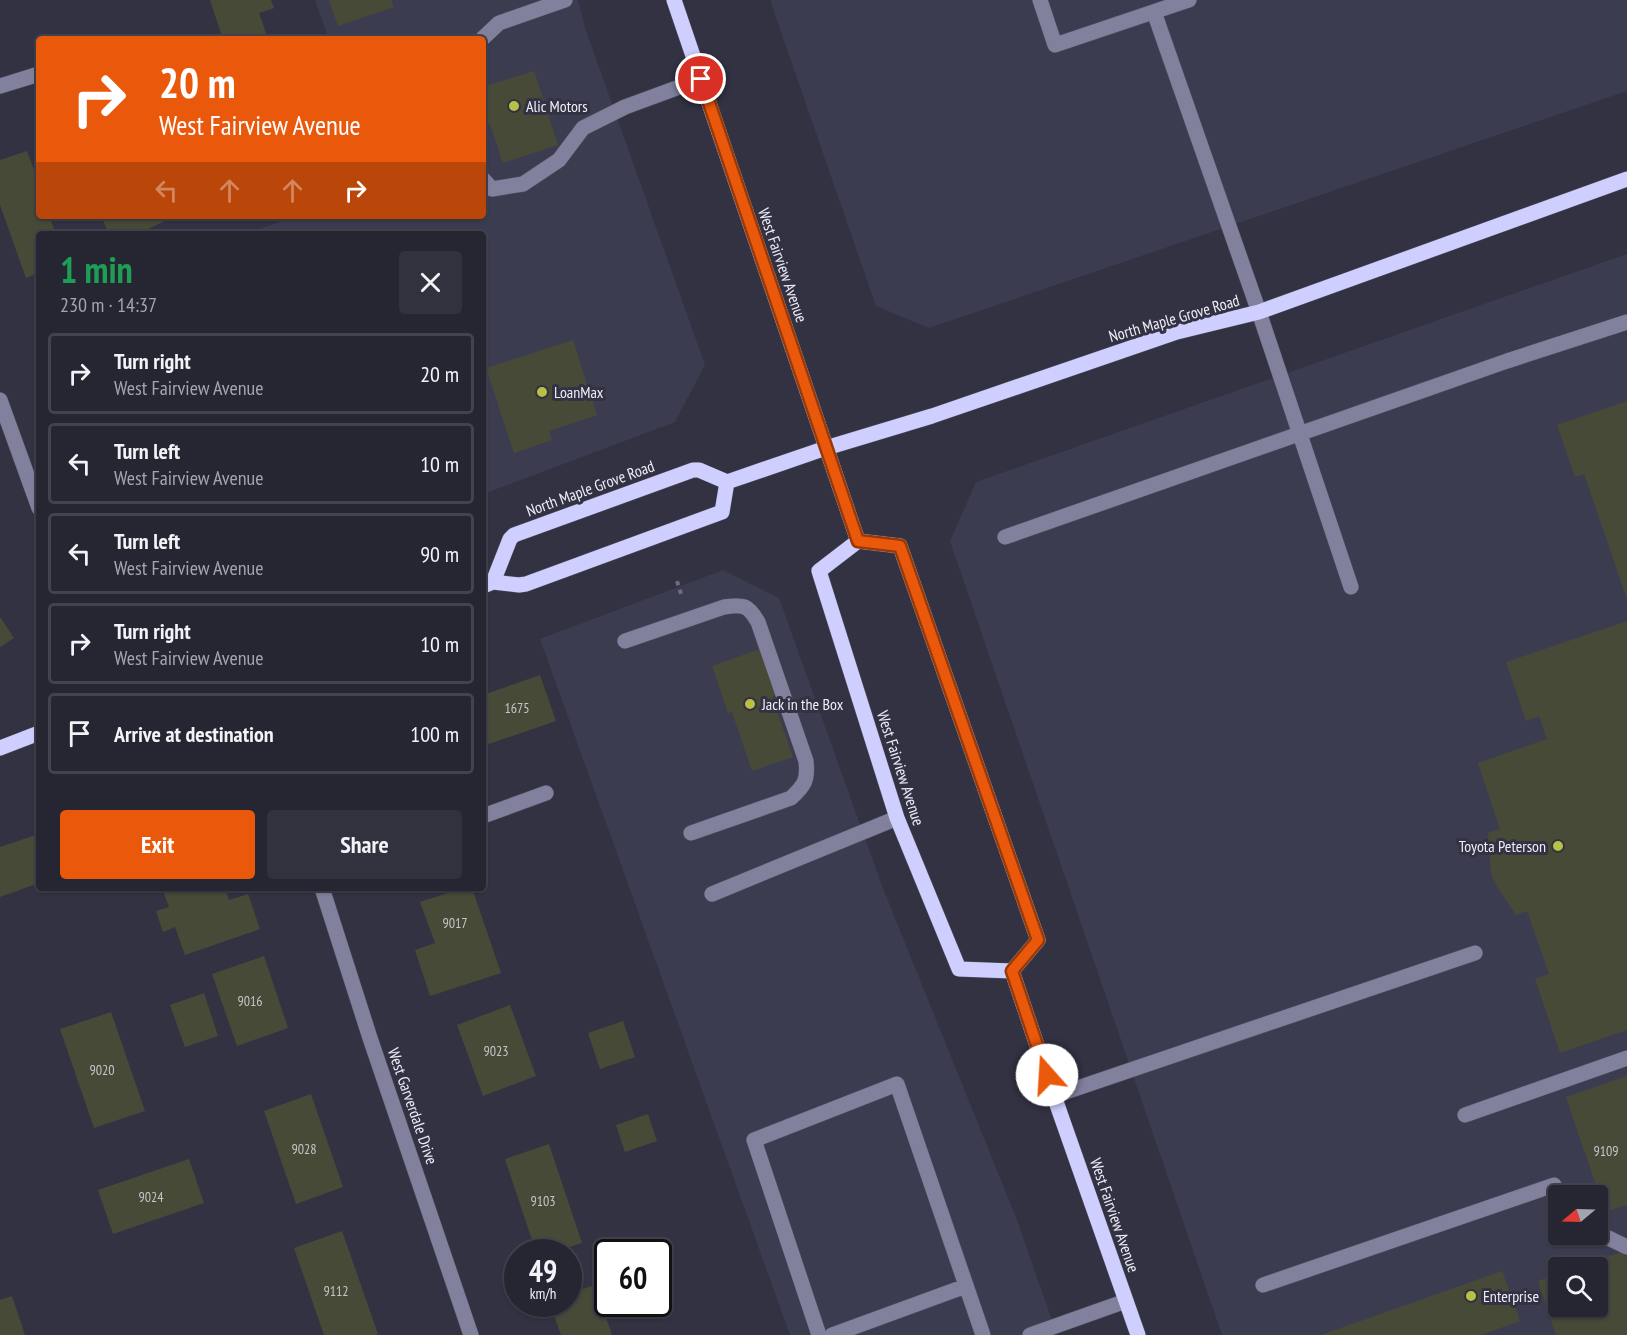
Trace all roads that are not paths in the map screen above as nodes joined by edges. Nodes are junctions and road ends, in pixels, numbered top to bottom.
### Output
1 (565, 0) edge
2 (674, 0) edge
3 (1040, 0) edge
4 (1188, 0) edge
5 (1154, 12) junction
6 (485, 36) edge
7 (36, 75) edge
8 (701, 79) junction
9 (0, 86) edge
10 (1627, 179) edge
11 (486, 182) edge
12 (1259, 312) junction
13 (1627, 322) edge
14 (0, 400) edge
15 (1299, 433) junction
16 (826, 448) junction
17 (728, 482) junction
18 (36, 500) edge
19 (1005, 537) dead end
20 (858, 541) junction
21 (488, 584) edge
22 (1350, 587) dead end
23 (625, 641) dead end
24 (36, 734) edge
25 (0, 748) edge
26 (546, 794) dead end
27 (486, 815) edge
28 (897, 818) junction
29 (691, 833) dead end
30 (323, 891) edge
31 (712, 894) dead end
32 (1475, 952) dead end
33 (1012, 971) junction
34 (1627, 1058) edge
35 (1054, 1096) junction
36 (1465, 1114) dead end
37 (1548, 1187) edge
38 (1608, 1238) edge
39 (1627, 1247) edge
40 (1263, 1285) dead end
41 (966, 1286) junction
42 (1126, 1301) junction
43 (471, 1335) edge
44 (819, 1335) edge
45 (832, 1335) edge
46 (983, 1335) edge
47 (1029, 1335) edge
48 (1138, 1335) edge

1 - 6 street
2 - 8 main road, West Fairview Avenue
3 - 5 street
4 - 5 street
5 - 12 street
7 - 9 street
8 - 11 street
8 - 16 main road, West Fairview Avenue
10 - 12 main road, North Maple Grove Road
12 - 15 street
12 - 16 main road, North Maple Grove Road
13 - 15 street
14 - 18 street
15 - 19 street
15 - 22 street
16 - 17 main road, North Maple Grove Road
16 - 20 main road, West Fairview Avenue
17 - 21 main road, North Maple Grove Road
17 - 21 main road, North Maple Grove Road
20 - 28 main road, West Fairview Avenue
20 - 33 main road
23 - 29 street
24 - 25 main road
26 - 27 street
28 - 31 street
28 - 33 main road, West Fairview Avenue
30 - 43 street, West Garverdale Drive
32 - 35 street
33 - 35 main road, West Fairview Avenue
34 - 36 street
35 - 42 main road, West Fairview Avenue
37 - 40 street
38 - 39 street
41 - 44 street
41 - 45 street
41 - 46 street
42 - 47 street
42 - 48 main road, West Fairview Avenue

